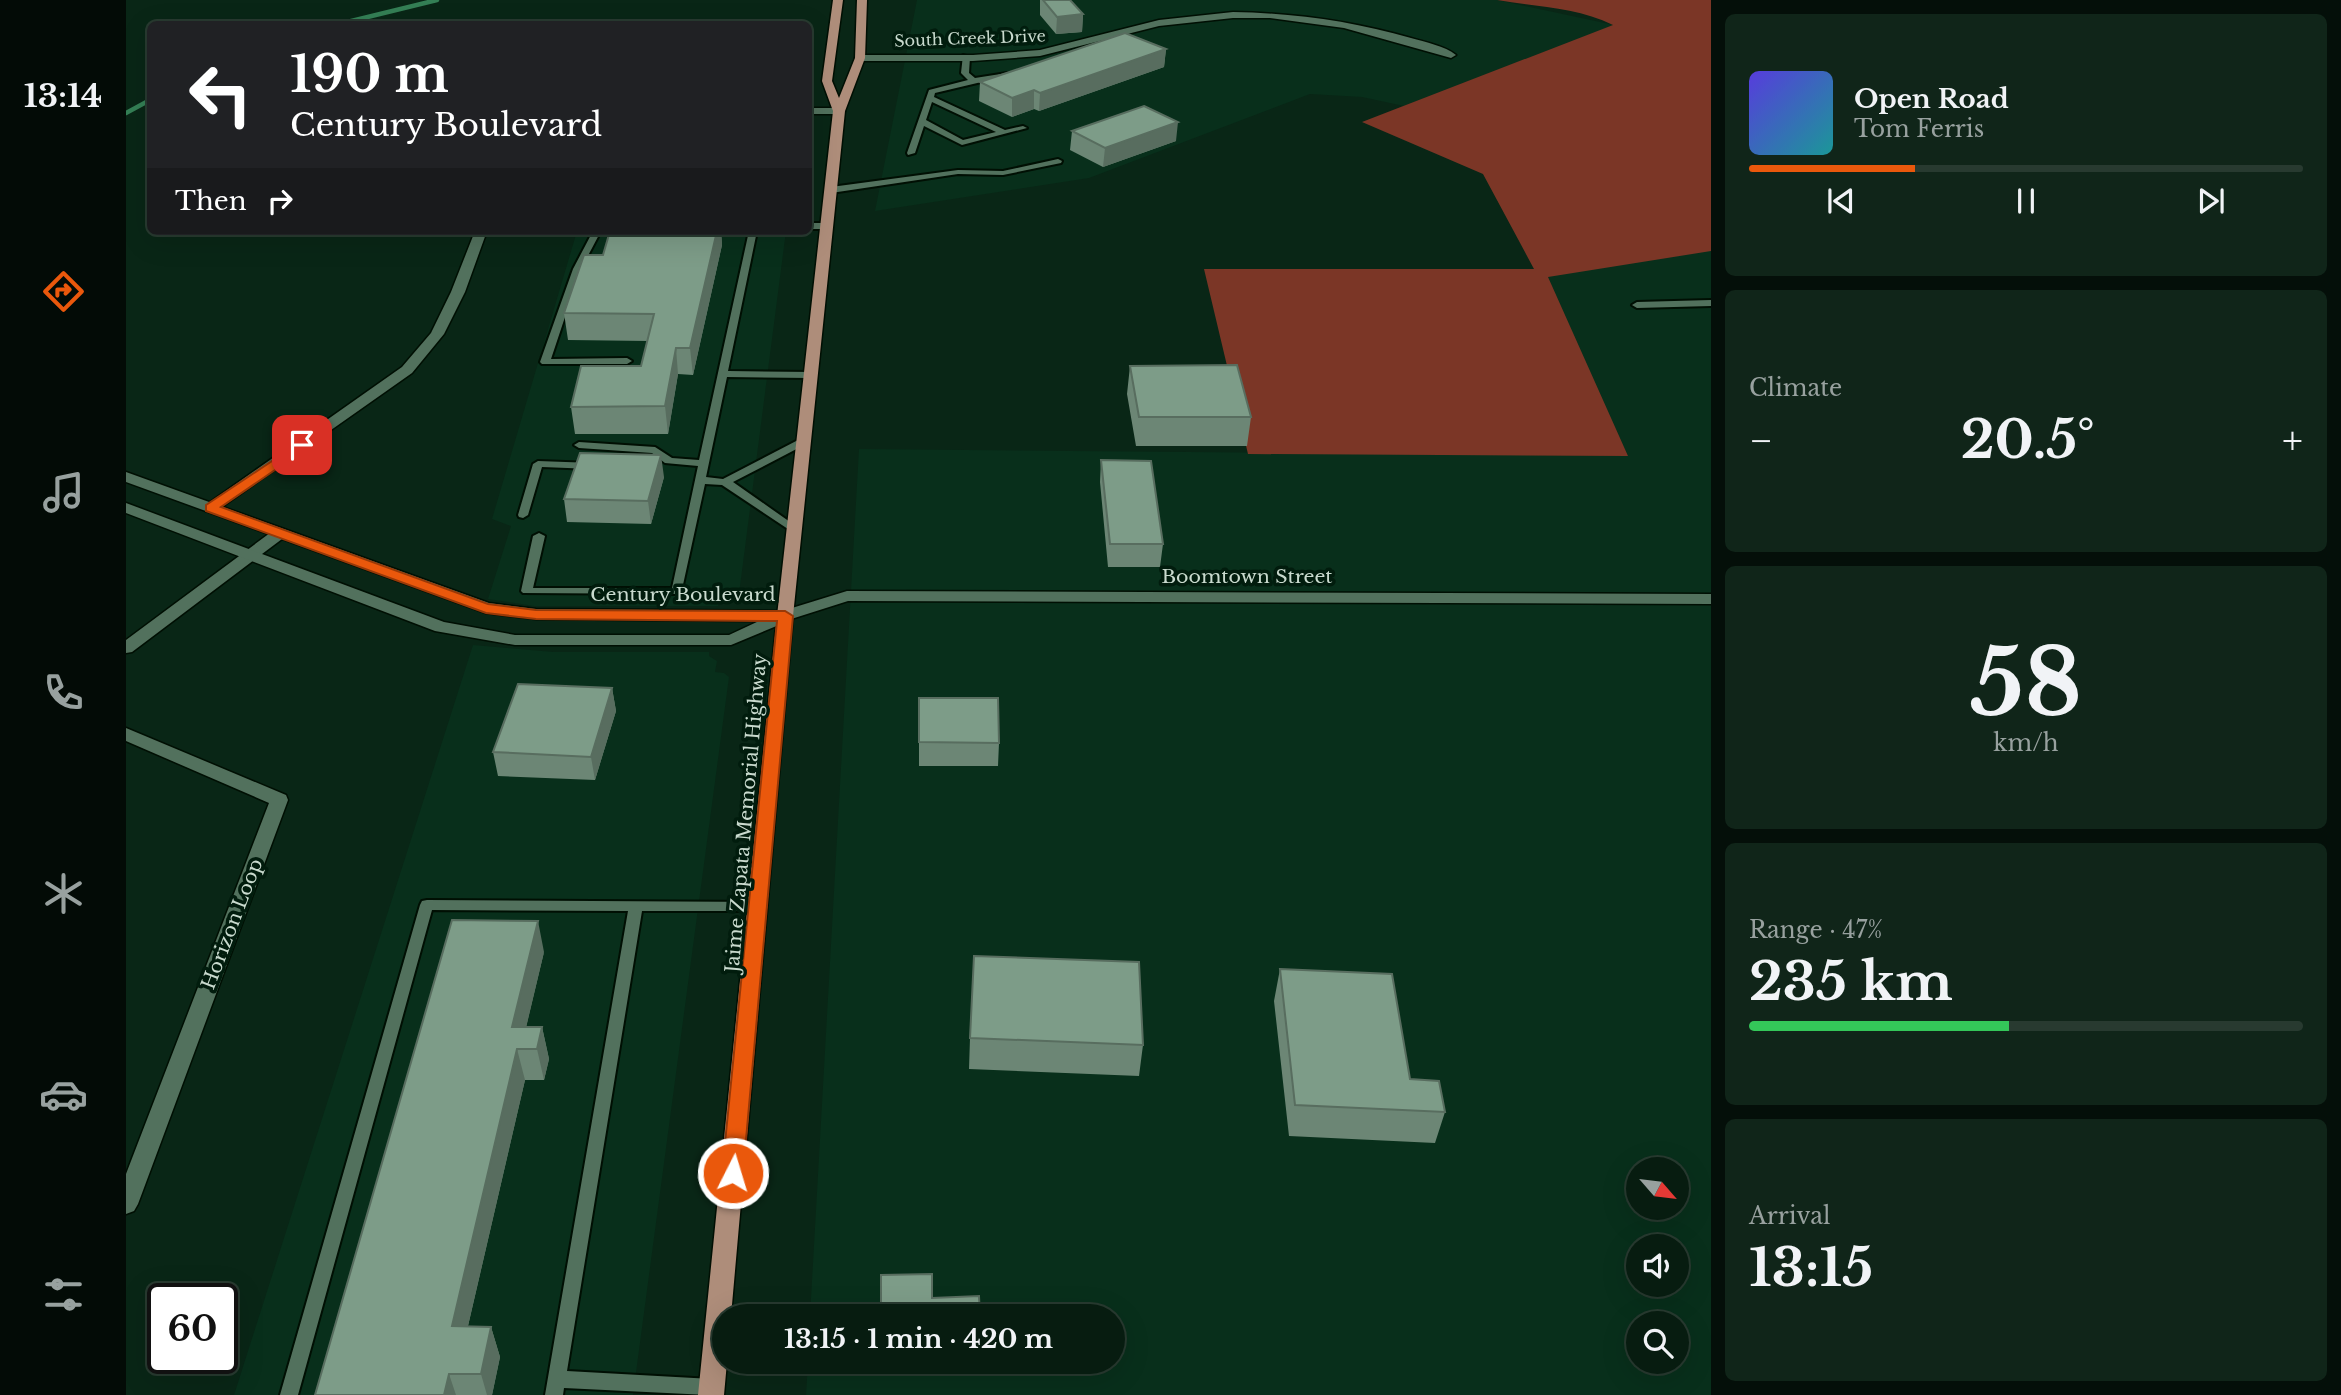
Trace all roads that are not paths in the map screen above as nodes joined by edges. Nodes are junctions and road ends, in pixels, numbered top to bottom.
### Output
1 (862, 0) edge
2 (837, 5) edge
3 (1451, 55) dead end
4 (966, 57) junction
5 (860, 58) junction
6 (1021, 73) edge
7 (973, 81) junction
8 (930, 98) junction
9 (812, 111) edge
10 (839, 111) junction
11 (922, 121) junction
12 (1023, 128) dead end
13 (1004, 133) junction
14 (911, 153) dead end
15 (1058, 161) dead end
16 (831, 190) junction
17 (818, 226) edge
18 (479, 235) edge
19 (595, 235) edge
20 (752, 235) edge
21 (1711, 303) edge
22 (1637, 305) dead end
23 (627, 361) dead end
24 (722, 374) junction
25 (811, 375) junction
26 (804, 441) junction
27 (579, 445) dead end
28 (669, 461) junction
29 (702, 463) junction
30 (602, 466) edge
31 (653, 468) edge
32 (126, 477) edge
33 (699, 480) junction
34 (725, 482) junction
35 (126, 508) edge
36 (211, 508) junction
37 (523, 515) dead end
38 (795, 529) junction
39 (280, 533) junction
40 (539, 537) dead end
41 (251, 555) junction
42 (527, 591) junction
43 (1711, 599) edge
44 (519, 613) junction
45 (785, 616) junction
46 (126, 648) edge
47 (126, 734) edge
48 (758, 906) junction
49 (636, 907) junction
50 (126, 1204) edge
51 (555, 1387) edge
52 (712, 1391) edge
53 (289, 1395) edge

1 - 5 main road, Jaime Zapata Memorial Highway
2 - 5 main road
2 - 10 main road, Jaime Zapata Memorial Highway
3 - 4 street, South Creek Drive
4 - 5 street, South Creek Drive
4 - 7 lane
5 - 10 main road, Jaime Zapata Memorial Highway
6 - 7 lane
7 - 8 lane
8 - 11 lane
8 - 13 lane
9 - 10 street
10 - 16 main road, Jaime Zapata Memorial Highway
11 - 13 lane
11 - 14 lane
12 - 13 lane
15 - 16 lane
16 - 17 main road, Jaime Zapata Memorial Highway
17 - 25 main road, Jaime Zapata Memorial Highway
18 - 36 street
19 - 23 lane
20 - 24 lane
21 - 22 lane
24 - 25 lane
24 - 29 lane
25 - 26 main road, Jaime Zapata Memorial Highway
26 - 34 lane
26 - 38 main road, Jaime Zapata Memorial Highway
27 - 28 lane
28 - 29 lane
28 - 31 lane
29 - 33 lane
30 - 37 lane
32 - 36 street, Century Boulevard
33 - 34 lane
33 - 42 lane
34 - 38 lane
35 - 41 street, Century Boulevard
36 - 39 street, Century Boulevard
38 - 45 main road, Jaime Zapata Memorial Highway
39 - 41 street
39 - 44 street, Century Boulevard
40 - 42 lane
41 - 45 street, Century Boulevard
41 - 46 street
42 - 44 lane
43 - 45 street, Boomtown Street
44 - 45 street, Century Boulevard
45 - 48 main road, Jaime Zapata Memorial Highway
47 - 50 street, Horizon Loop
48 - 49 lane
48 - 52 main road, Jaime Zapata Memorial Highway
49 - 51 lane
49 - 53 lane
51 - 52 lane

